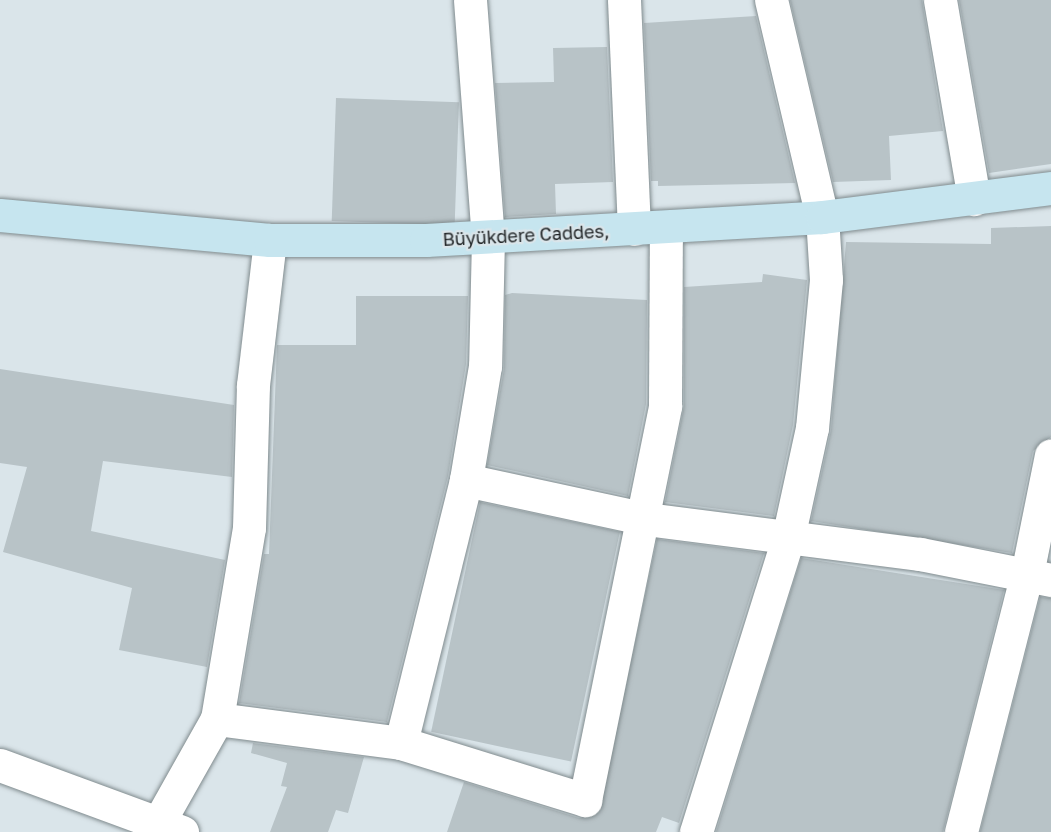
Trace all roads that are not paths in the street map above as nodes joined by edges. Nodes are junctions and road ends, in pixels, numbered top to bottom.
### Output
1 (470, 0) edge
2 (624, 0) edge
3 (771, 0) edge
4 (940, 0) edge
5 (1051, 188) edge
6 (974, 200) junction
7 (0, 215) edge
8 (822, 218) junction
9 (666, 227) junction
10 (634, 229) junction
11 (488, 238) junction
12 (270, 240) junction
13 (1051, 455) edge
14 (466, 480) junction
15 (646, 519) junction
16 (788, 538) junction
17 (1039, 577) edge
18 (217, 719) junction
19 (401, 743) junction
20 (0, 765) edge
21 (171, 826) edge
22 (696, 832) edge
23 (961, 832) edge

1 - 11 street
2 - 10 street
3 - 8 street
4 - 6 street
5 - 6 street, Büyükdere Caddes,
6 - 8 street, Büyükdere Caddes,
7 - 12 street, Büyükdere Caddes,
8 - 9 street, Büyükdere Caddes,
8 - 16 street
9 - 10 street, Büyükdere Caddes,
9 - 15 street
10 - 11 street, Büyükdere Caddes,
11 - 12 street, Büyükdere Caddes,
11 - 14 street
12 - 18 street
13 - 17 street
14 - 15 street
14 - 19 street
15 - 16 street
15 - 19 street
16 - 17 street
16 - 22 street
17 - 23 street
18 - 19 street
18 - 21 street
20 - 21 street

